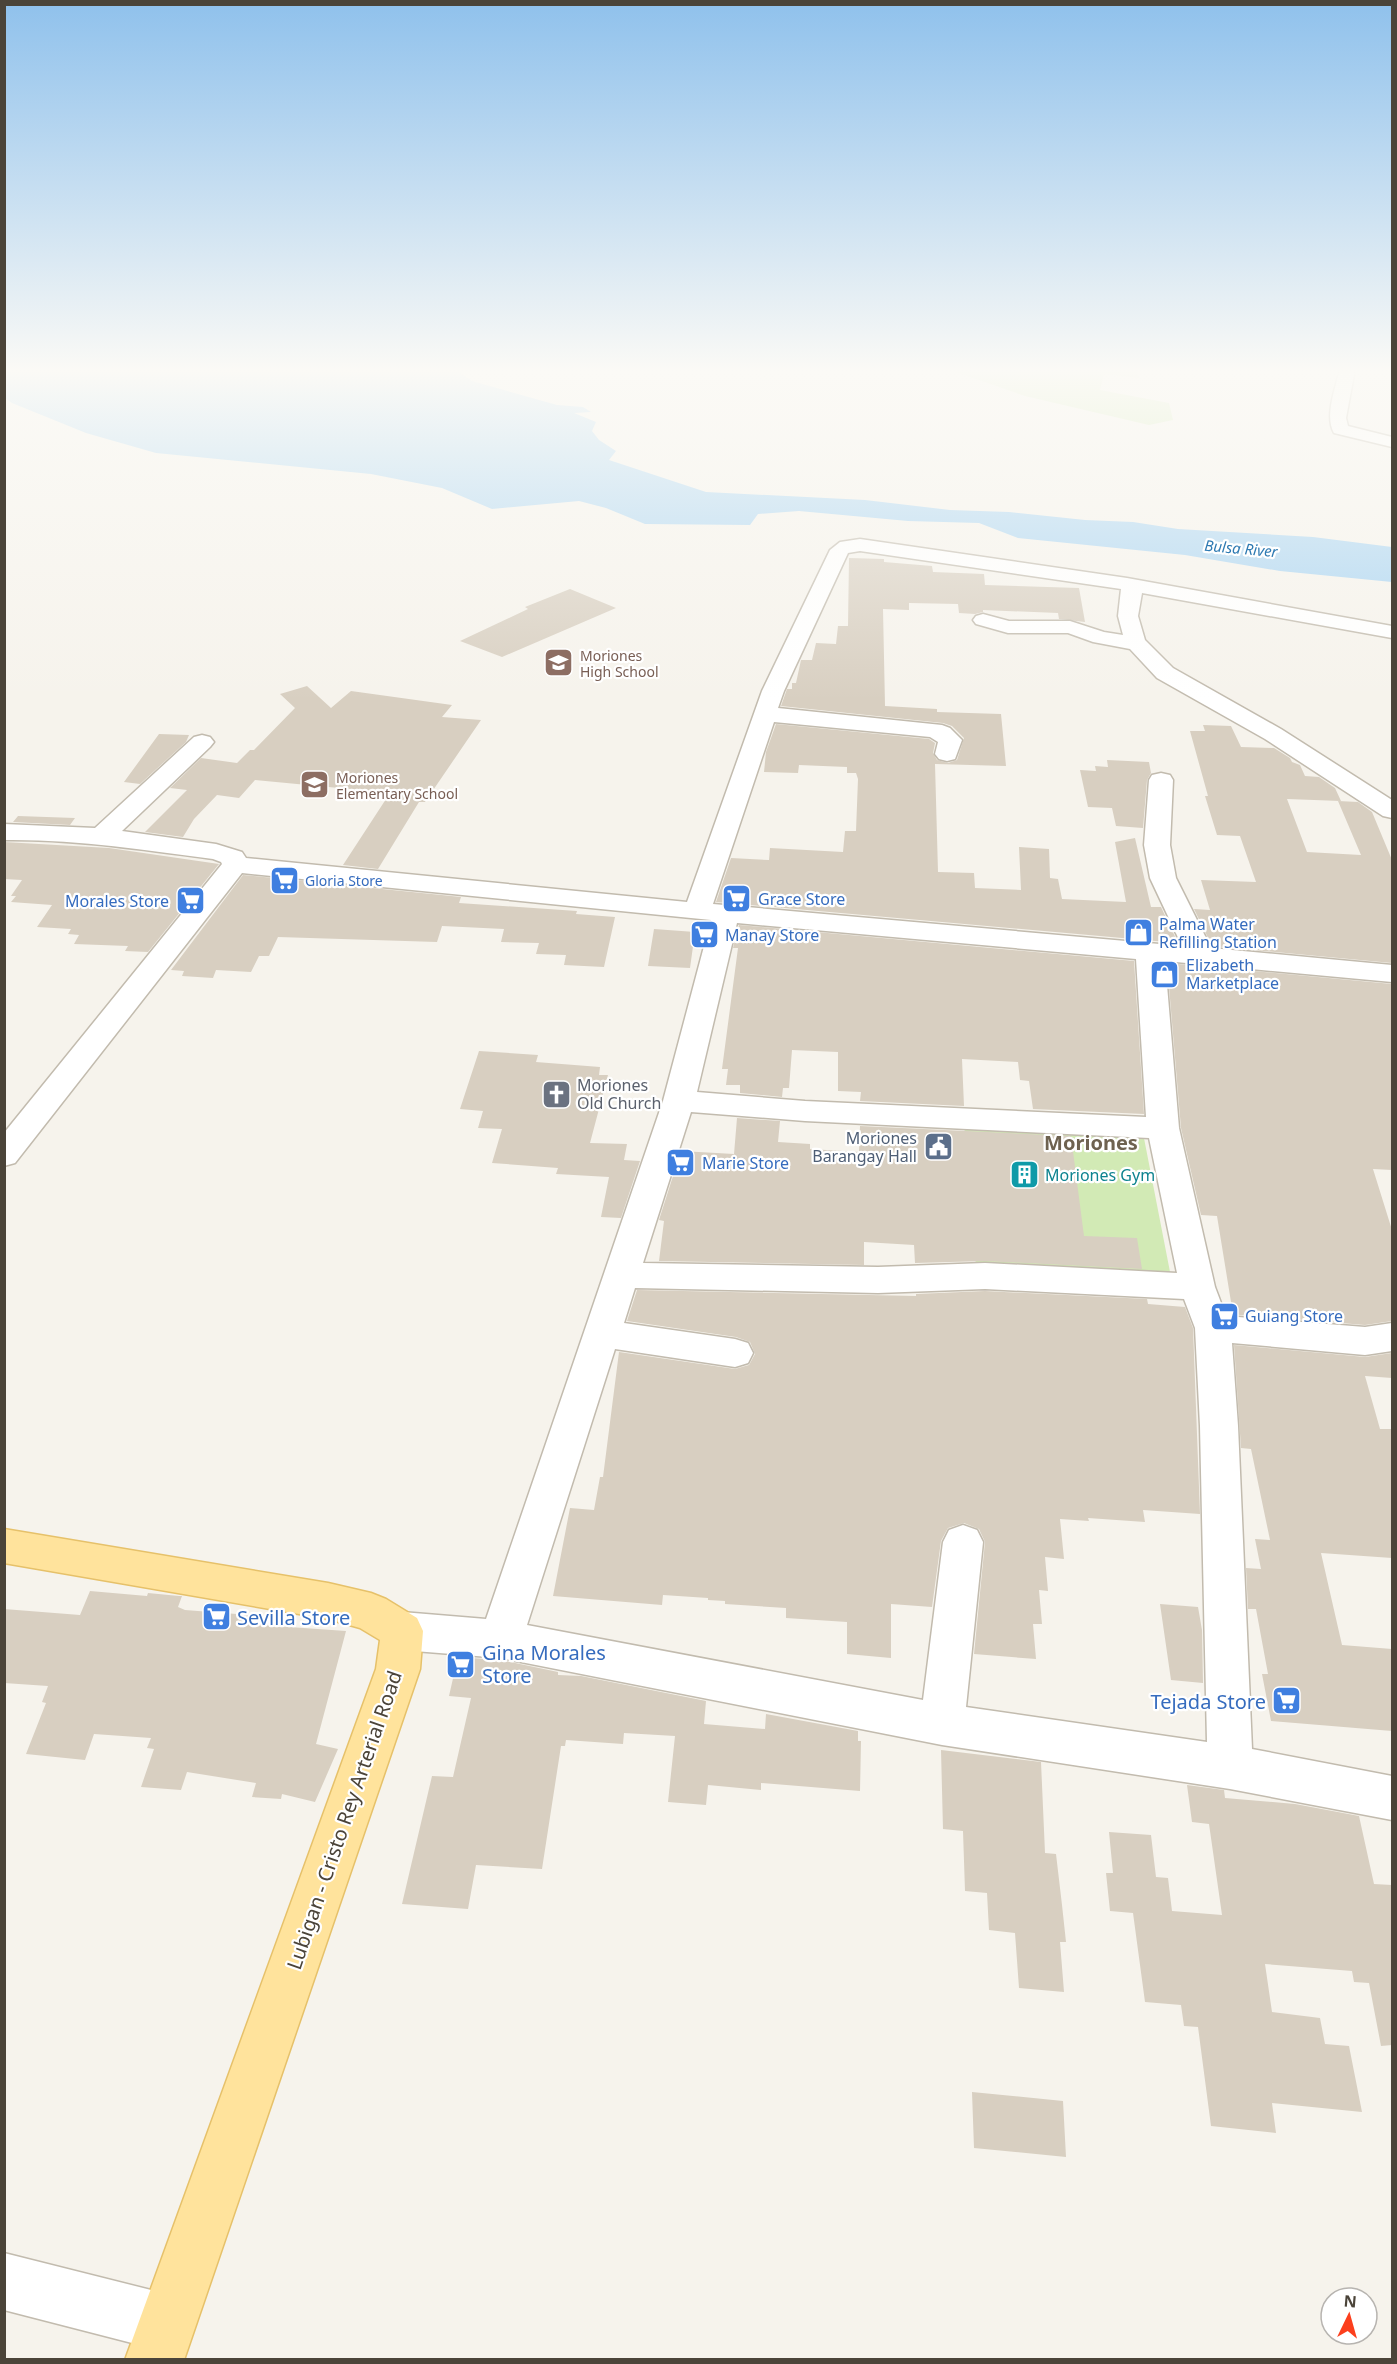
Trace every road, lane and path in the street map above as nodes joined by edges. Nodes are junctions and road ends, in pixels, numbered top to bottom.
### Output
1 (1126, 584) junction
2 (983, 620) dead end
3 (1392, 632) edge
4 (1136, 644) junction
5 (765, 714) junction
6 (201, 742) dead end
7 (947, 754) dead end
8 (1161, 780) dead end
9 (1392, 812) edge
10 (4, 832) edge
11 (103, 836) junction
12 (235, 865) junction
13 (712, 913) junction
14 (1150, 952) junction
15 (1201, 957) junction
16 (1392, 974) edge
17 (679, 1101) junction
18 (1163, 1128) junction
19 (4, 1155) edge
20 (622, 1275) junction
21 (1197, 1287) junction
22 (1213, 1328) junction
23 (601, 1333) junction
24 (1392, 1337) edge
25 (735, 1353) dead end
26 (963, 1542) dead end
27 (4, 1546) edge
28 (402, 1631) junction
29 (501, 1639) junction
30 (942, 1724) junction
31 (1230, 1767) junction
32 (1392, 1798) edge
33 (4, 2281) edge
34 (160, 2341) edge

1 - 3 street
1 - 4 street
1 - 5 street
2 - 4 street
4 - 9 street
5 - 7 street
5 - 13 street
6 - 11 street
8 - 15 street
10 - 11 street
11 - 12 street
12 - 13 street
12 - 19 street
13 - 14 street
13 - 17 street
14 - 15 street
14 - 18 street
15 - 16 street
17 - 18 street
17 - 20 street
18 - 21 street
20 - 21 street
20 - 23 street
21 - 22 street
22 - 24 street
22 - 31 street
23 - 25 street
23 - 29 street
26 - 30 street
27 - 28 main road
28 - 29 street
28 - 34 main road, Lubigan - Cristo Rey Arterial Road
29 - 30 street
30 - 31 street
31 - 32 street
33 - 34 street

